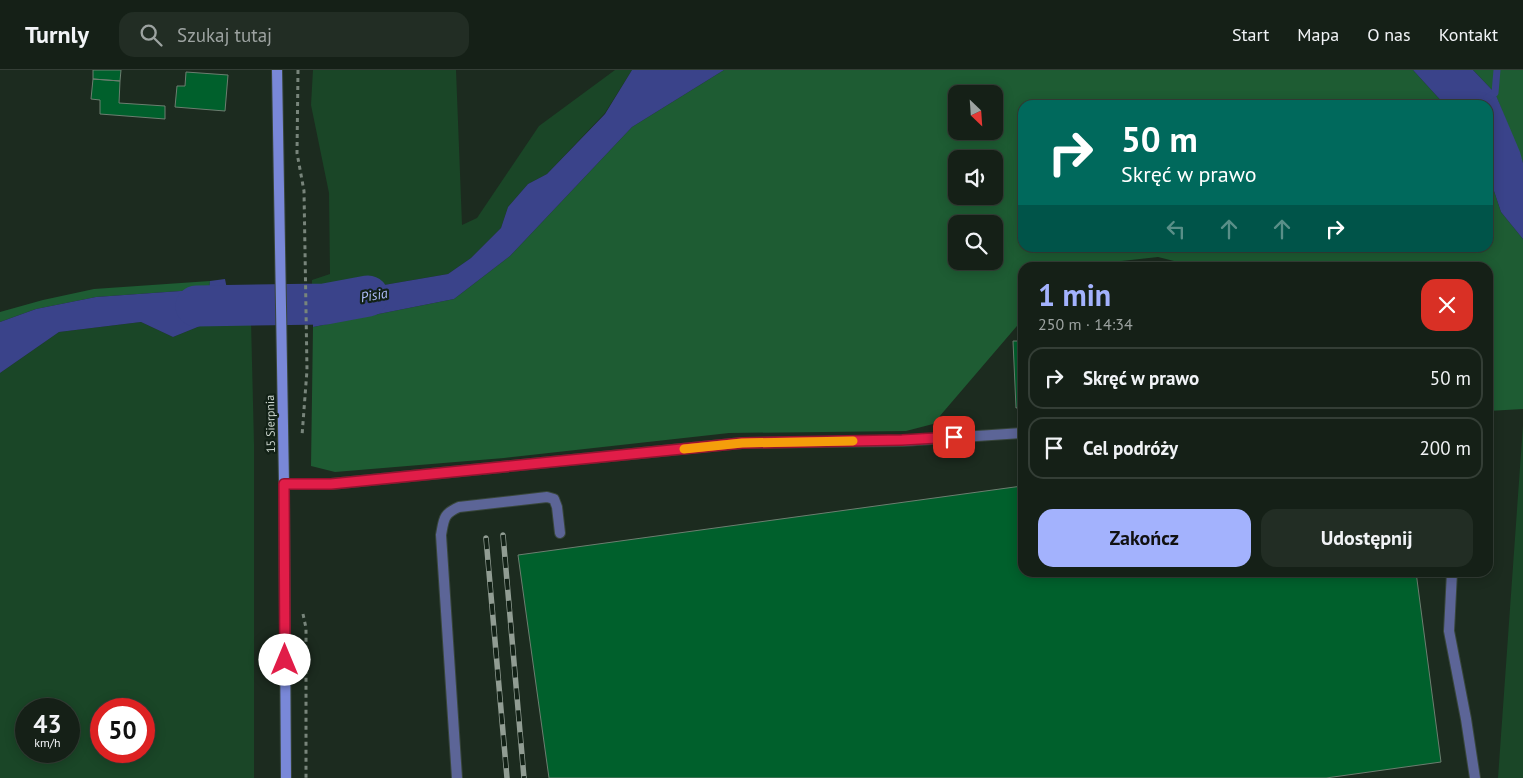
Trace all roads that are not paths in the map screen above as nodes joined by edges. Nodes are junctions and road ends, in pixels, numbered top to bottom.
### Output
1 (277, 70) edge
2 (1018, 433) edge
3 (284, 484) junction
4 (560, 533) dead end
5 (1452, 577) edge
6 (286, 778) edge
7 (457, 778) edge
8 (1475, 778) edge

1 - 3 main road, 15 Sierpnia
2 - 3 lane
3 - 6 main road, 15 Sierpnia
4 - 7 lane
5 - 8 lane

